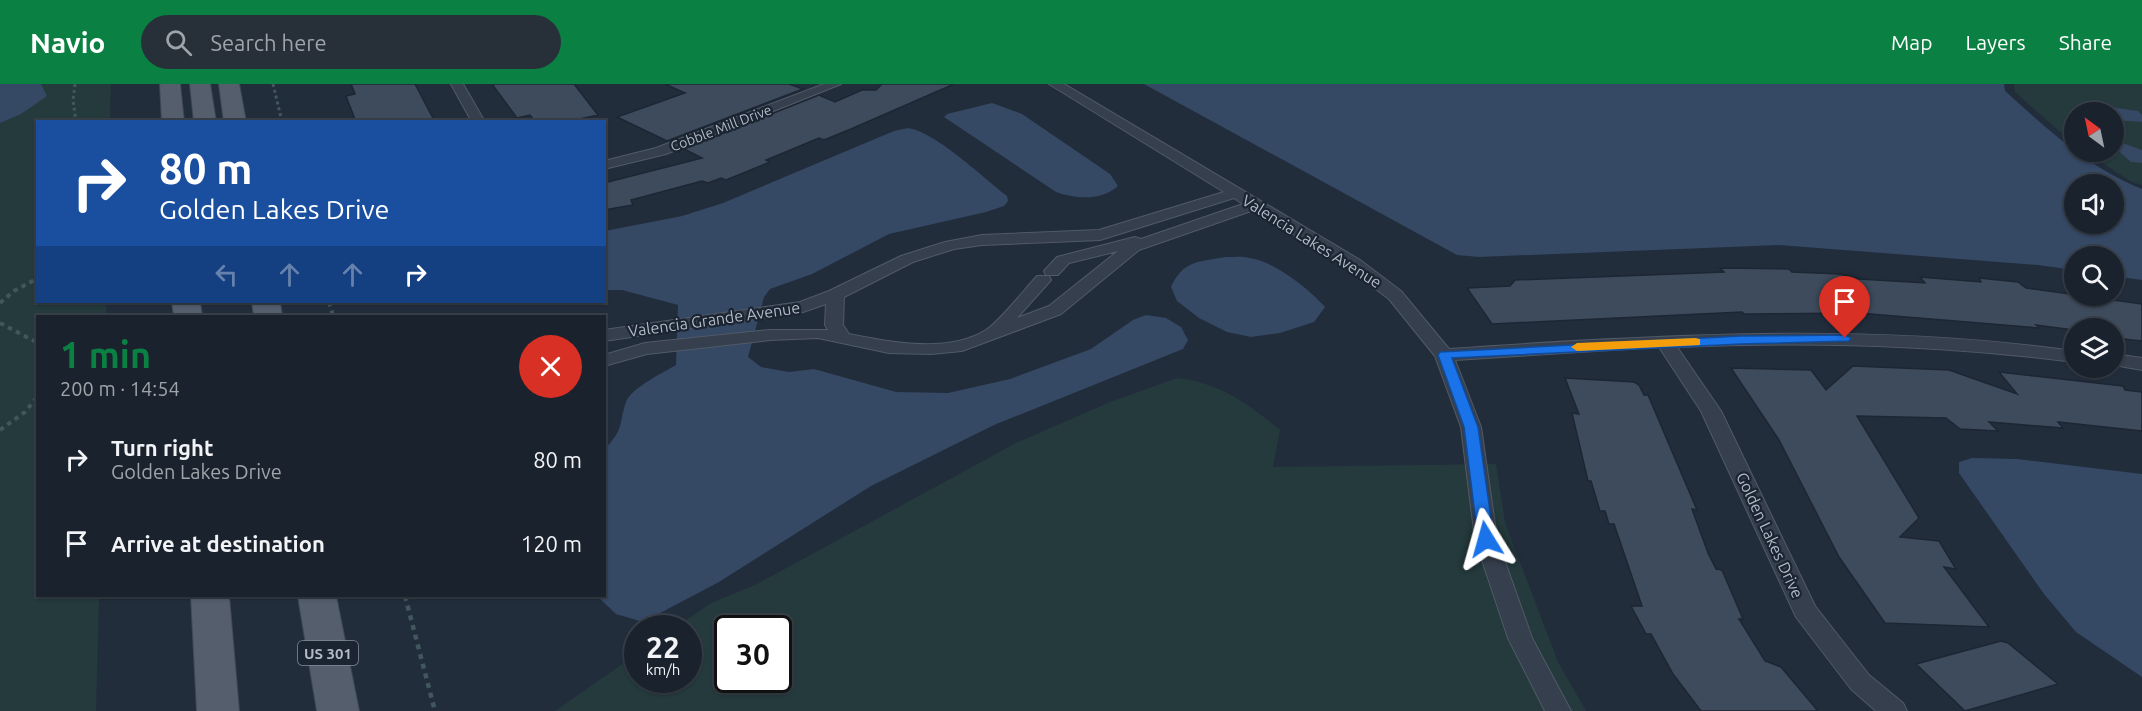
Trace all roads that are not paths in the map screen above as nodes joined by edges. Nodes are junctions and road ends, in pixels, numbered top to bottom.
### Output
1 (170, 84) edge
2 (200, 84) edge
3 (229, 84) edge
4 (457, 84) edge
5 (835, 84) edge
6 (1055, 84) edge
7 (173, 120) edge
8 (205, 120) edge
9 (235, 120) edge
10 (478, 120) edge
11 (606, 165) edge
12 (1236, 193) junction
13 (1257, 204) junction
14 (1170, 233) junction
15 (835, 295) junction
16 (992, 335) junction
17 (606, 336) edge
18 (843, 338) junction
19 (1666, 344) junction
20 (1444, 355) junction
21 (2064, 355) edge
22 (606, 360) edge
23 (2124, 361) edge
24 (2142, 364) edge
25 (210, 597) edge
26 (317, 597) edge
27 (218, 711) edge
28 (338, 711) edge
29 (1558, 711) edge
30 (1894, 711) edge

1 - 7 main road
2 - 8 main road
3 - 9 main road
4 - 10 street
5 - 11 street, Cobble Mill Drive
6 - 12 street, Valencia Lakes Avenue
12 - 13 street, Valencia Lakes Avenue
12 - 15 street, Valencia Grande Avenue
13 - 14 street, Valencia Grande Avenue
13 - 20 street, Valencia Lakes Avenue
14 - 16 street, Valencia Grande Avenue
14 - 16 street
15 - 17 street, Valencia Grande Avenue
15 - 18 street
16 - 18 street, Valencia Grande Avenue
18 - 22 street, Valencia Grande Avenue
19 - 20 street
19 - 21 street
19 - 30 street, Golden Lakes Drive
20 - 29 street, Valencia Lakes Avenue
23 - 24 street
25 - 27 main road
26 - 28 main road, US 301

